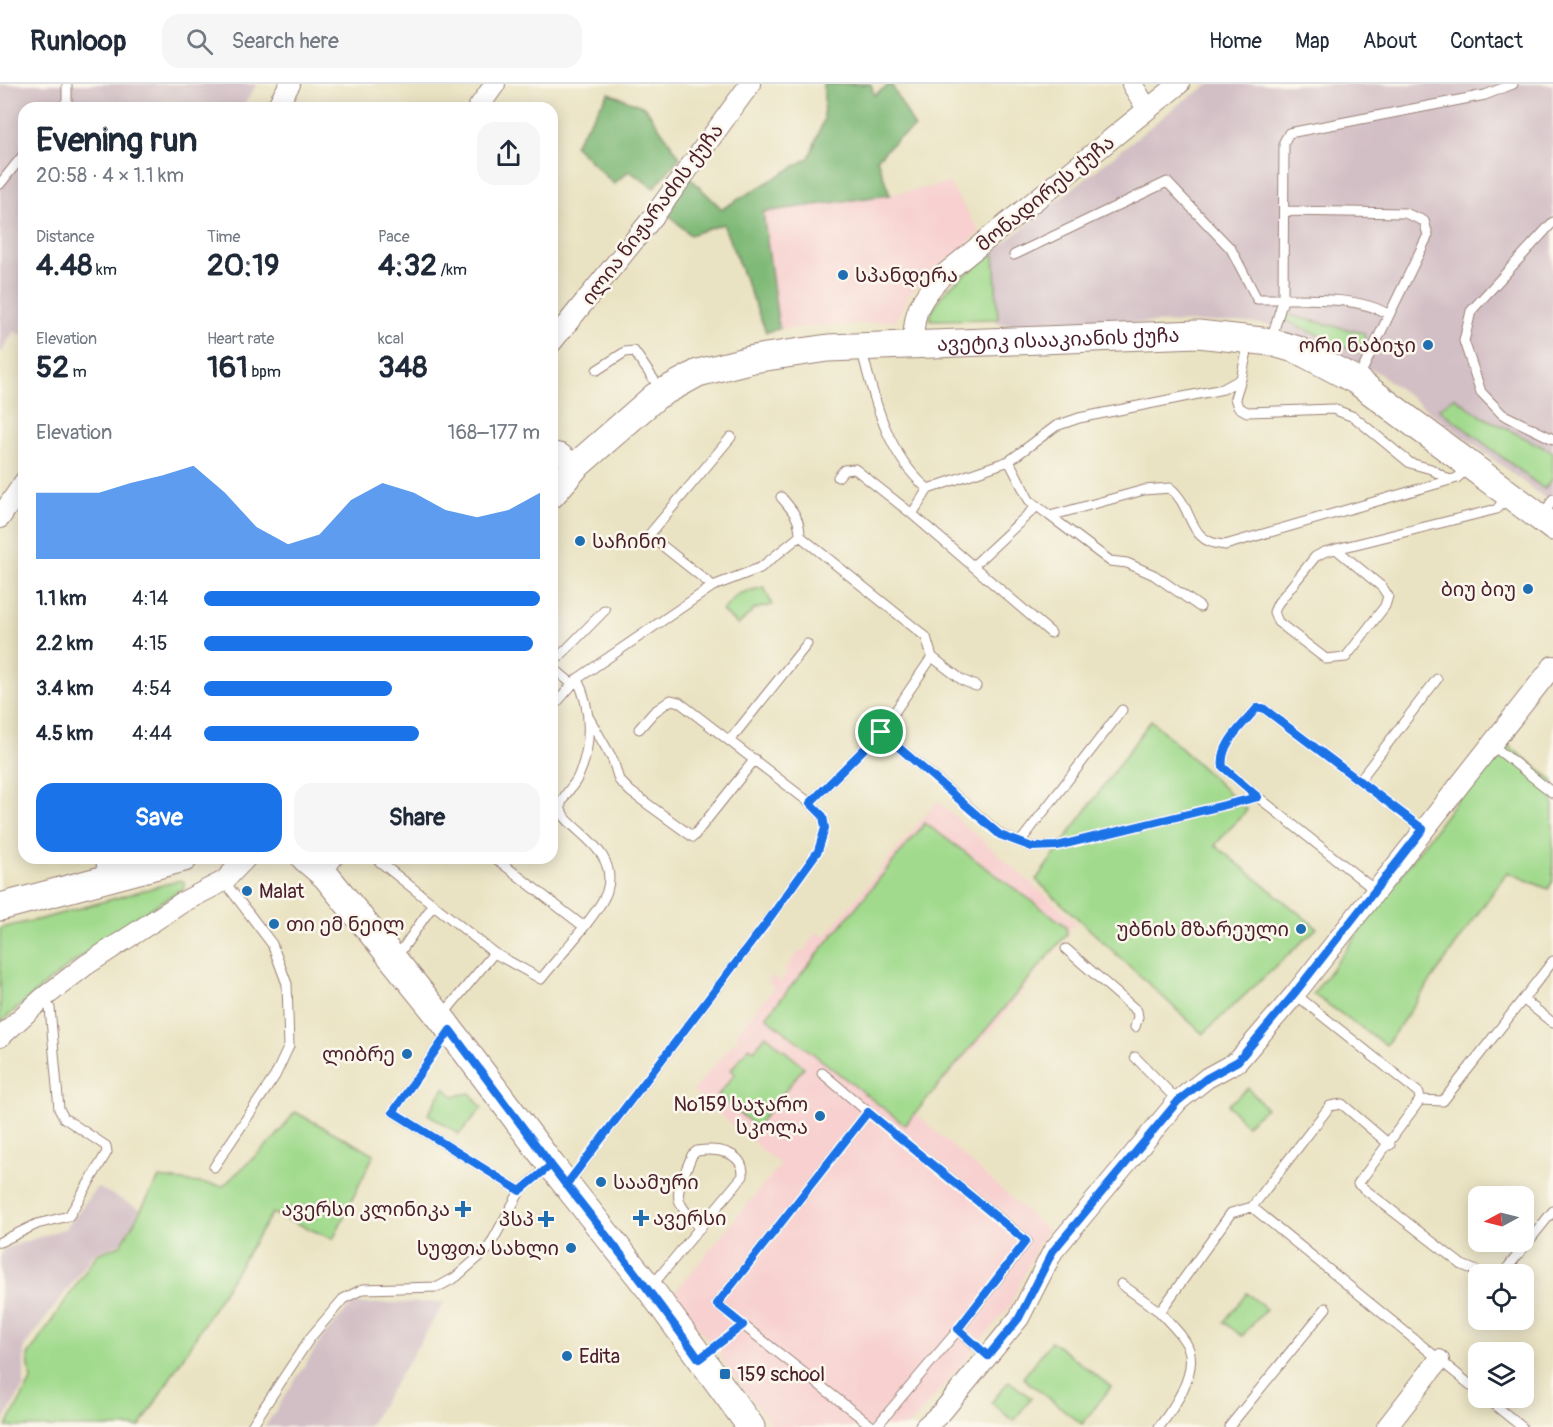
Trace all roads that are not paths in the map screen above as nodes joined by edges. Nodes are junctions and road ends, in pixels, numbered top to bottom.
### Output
1 (67, 84) edge
2 (290, 84) edge
3 (495, 84) edge
4 (750, 84) edge
5 (1132, 84) edge
6 (1513, 84) edge
7 (1175, 85) edge
8 (66, 102) edge
9 (280, 102) edge
10 (482, 102) edge
11 (1147, 110) junction
12 (18, 162) edge
13 (0, 184) edge
14 (1285, 212) junction
15 (1553, 222) edge
16 (1014, 255) dead end
17 (1283, 300) junction
18 (1389, 315) junction
19 (558, 335) edge
20 (1260, 340) junction
21 (914, 344) junction
22 (861, 346) junction
23 (597, 370) dead end
24 (1240, 379) junction
25 (1357, 381) junction
26 (663, 392) junction
27 (731, 437) dead end
28 (1553, 439) edge
29 (558, 453) edge
30 (1009, 461) junction
31 (1471, 464) junction
32 (576, 466) junction
33 (838, 477) dead end
34 (1449, 480) junction
35 (558, 487) edge
36 (928, 489) junction
37 (18, 491) edge
38 (1510, 494) junction
39 (781, 497) dead end
40 (1036, 507) junction
41 (912, 514) junction
42 (1549, 515) edge
43 (1050, 516) junction
44 (0, 518) edge
45 (801, 536) junction
46 (1336, 549) junction
47 (973, 566) junction
48 (713, 586) junction
49 (1200, 607) dead end
50 (605, 610) dead end
51 (1051, 633) dead end
52 (807, 644) dead end
53 (932, 657) junction
54 (558, 660) edge
55 (558, 670) edge
56 (1550, 678) edge
57 (1437, 679) dead end
58 (574, 681) junction
59 (976, 686) dead end
60 (558, 701) edge
61 (1122, 710) dead end
62 (588, 718) junction
63 (639, 729) dead end
64 (881, 732) junction
65 (730, 740) junction
66 (1492, 745) junction
67 (755, 759) junction
68 (1359, 781) junction
69 (1553, 793) edge
70 (1258, 797) junction
71 (810, 803) junction
72 (1423, 829) junction
73 (1020, 842) junction
74 (142, 864) edge
75 (240, 864) edge
76 (383, 864) edge
77 (503, 864) edge
78 (332, 867) edge
79 (107, 869) edge
80 (224, 881) junction
81 (1376, 891) junction
82 (434, 905) junction
83 (0, 907) edge
84 (583, 926) junction
85 (1066, 949) dead end
86 (494, 953) junction
87 (394, 960) junction
88 (1553, 961) edge
89 (1294, 994) junction
90 (42, 999) junction
91 (1524, 1000) junction
92 (1553, 1023) edge
93 (445, 1024) junction
94 (1135, 1027) dead end
95 (0, 1037) edge
96 (1135, 1057) dead end
97 (822, 1073) dead end
98 (1420, 1100) junction
99 (1178, 1101) junction
100 (868, 1112) junction
101 (1390, 1144) junction
102 (214, 1167) dead end
103 (559, 1175) junction
104 (520, 1191) junction
105 (1252, 1207) junction
106 (1553, 1211) edge
107 (701, 1228) junction
108 (0, 1242) edge
109 (1510, 1264) edge
110 (1468, 1267) edge
111 (1121, 1284) dead end
112 (650, 1289) junction
113 (1326, 1308) dead end
114 (1160, 1312) junction
115 (743, 1325) junction
116 (958, 1329) junction
117 (988, 1356) junction
118 (699, 1359) junction
119 (1439, 1360) junction
120 (1468, 1383) edge
121 (1498, 1408) edge
122 (251, 1427) edge
123 (751, 1427) edge
124 (874, 1427) edge
125 (925, 1427) edge
126 (1159, 1427) edge
127 (1228, 1427) edge
128 (1386, 1427) edge
129 (1522, 1427) edge

1 - 8 lane
2 - 9 street
3 - 10 street
4 - 19 street, ილია ნიჟარაძის ქუჩა
5 - 11 street
6 - 14 lane
7 - 11 street, მონადირეს ქუჩა
11 - 21 street, მონადირეს ქუჩა
12 - 13 lane
14 - 17 lane
14 - 18 lane
15 - 28 lane
16 - 17 lane
17 - 18 lane
17 - 20 lane
18 - 25 lane
20 - 21 main road, ავეტიკ ისააკიანის ქუჩა
20 - 24 lane
20 - 25 main road, ავეტიკ ისააკიანის ქუჩა
21 - 22 main road, ავეტიკ ისააკიანის ქუჩა
22 - 26 main road, ავეტიკ ისააკიანის ქუჩა
22 - 36 lane
23 - 26 lane
24 - 30 lane
24 - 34 lane
25 - 31 main road, ავეტიკ ისააკიანის ქუჩა
26 - 32 main road, ავეტიკ ისააკიანის ქუჩა
27 - 48 lane
29 - 32 street
30 - 36 lane
30 - 40 lane
31 - 34 lane
31 - 38 main road, ავეტიკ ისააკიანის ქუჩა
32 - 35 main road, ავეტიკ ისააკიანის ქუჩა
33 - 41 lane
34 - 43 lane
36 - 41 lane
37 - 44 street
38 - 42 main road, ავეტიკ ისააკიანის ქუჩა
38 - 46 lane
39 - 45 lane
40 - 43 lane
40 - 47 lane
41 - 47 lane
43 - 49 lane
45 - 48 lane
45 - 53 lane
46 - 46 lane
47 - 51 lane
48 - 58 lane
50 - 54 lane
52 - 65 lane
53 - 59 lane
53 - 64 lane
55 - 58 lane
56 - 66 street
57 - 68 lane
58 - 60 lane
58 - 62 lane
61 - 73 lane
62 - 67 lane
62 - 84 lane
63 - 65 lane
64 - 71 lane
64 - 73 lane
65 - 67 lane
66 - 69 lane
66 - 72 street
67 - 71 lane
68 - 70 lane
68 - 72 lane
70 - 73 lane
70 - 81 lane
71 - 103 lane
72 - 81 street
74 - 79 main road
75 - 80 street
76 - 82 lane
77 - 84 lane
78 - 87 main road
79 - 83 main road
80 - 90 street
80 - 102 lane
81 - 89 street
82 - 86 lane
82 - 87 lane
84 - 86 lane
85 - 94 lane
86 - 93 lane
87 - 93 main road
88 - 91 lane
89 - 98 lane
89 - 99 street
90 - 95 street
90 - 108 lane
91 - 92 lane
91 - 98 lane
93 - 103 main road
93 - 104 lane
96 - 99 lane
97 - 100 lane
98 - 101 lane
99 - 117 street
100 - 115 lane
100 - 116 lane
101 - 105 lane
101 - 110 lane
103 - 104 lane
103 - 112 main road
104 - 122 lane
105 - 114 lane
105 - 119 lane
106 - 109 lane
107 - 107 lane
107 - 112 lane
111 - 114 lane
112 - 118 main road
113 - 127 lane
114 - 126 lane
115 - 118 lane
115 - 124 lane
116 - 117 lane
116 - 124 lane
117 - 125 street
118 - 123 main road
119 - 120 lane
119 - 128 street
121 - 129 lane

